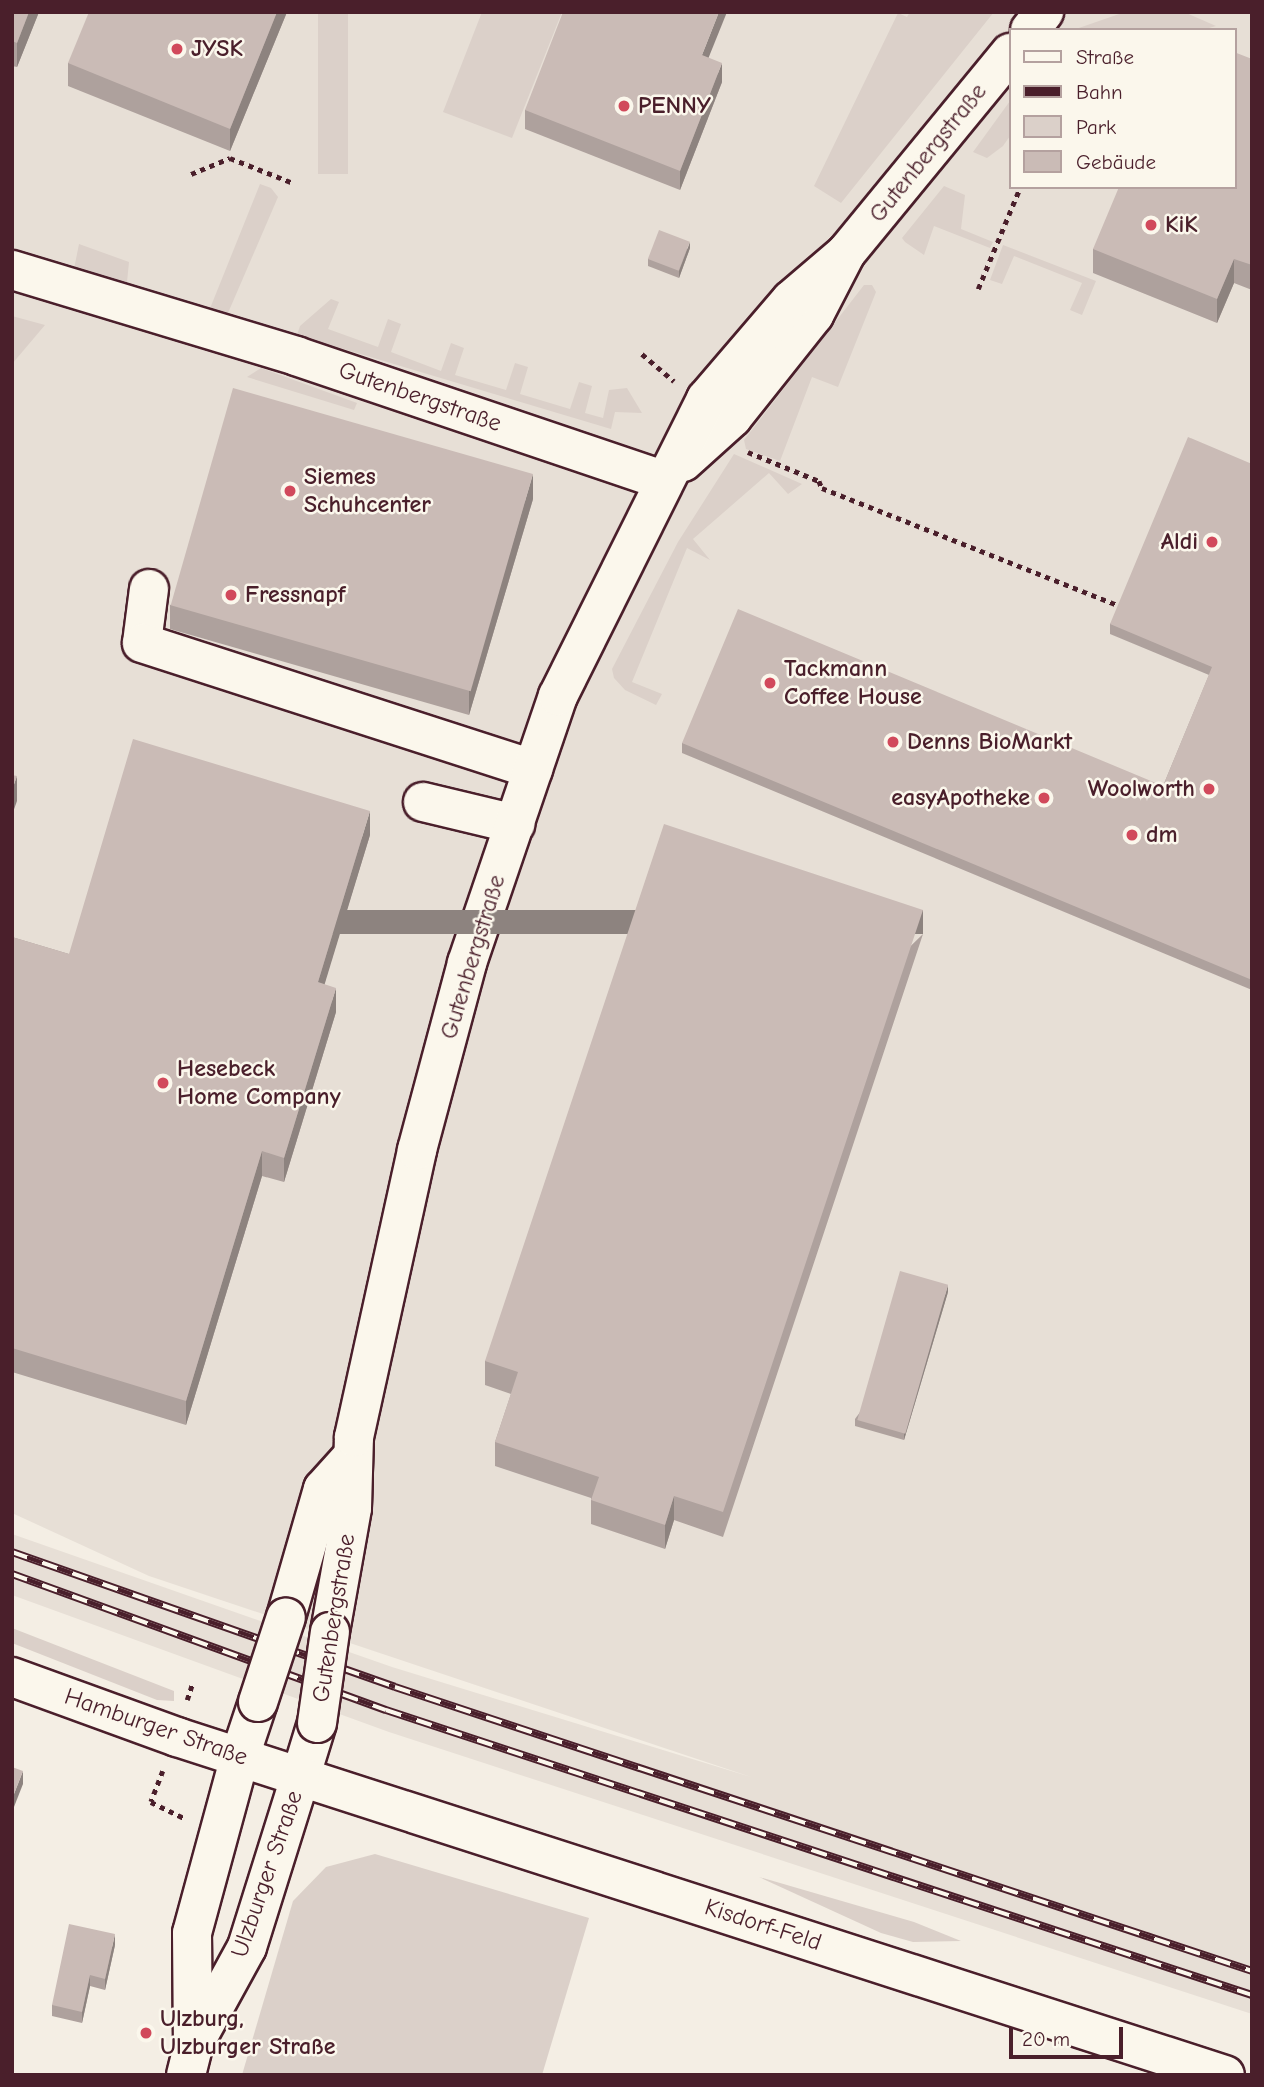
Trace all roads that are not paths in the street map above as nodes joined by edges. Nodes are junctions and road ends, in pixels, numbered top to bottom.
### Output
1 (1044, 12) edge
2 (1032, 28) edge
3 (1009, 54) edge
4 (12, 270) edge
5 (663, 480) junction
6 (149, 589) dead end
7 (533, 769) junction
8 (423, 802) dead end
9 (515, 824) junction
10 (351, 1458) junction
11 (12, 1677) edge
12 (240, 1756) junction
13 (301, 1775) junction
14 (189, 2061) edge
15 (1226, 2075) edge

1 - 2 street
3 - 5 street, Gutenbergstraße
4 - 5 street, Gutenbergstraße
5 - 7 street, Gutenbergstraße
6 - 7 street
7 - 9 street, Gutenbergstraße
8 - 9 street
9 - 10 street, Gutenbergstraße
10 - 12 street, Gutenbergstraße, bridge
10 - 13 street, Gutenbergstraße, bridge
11 - 12 street, Hamburger Straße
12 - 13 street, Hamburger Straße
12 - 14 street, Ulzburger Straße
13 - 14 street, Ulzburger Straße
13 - 15 street, Kisdorf-Feld

